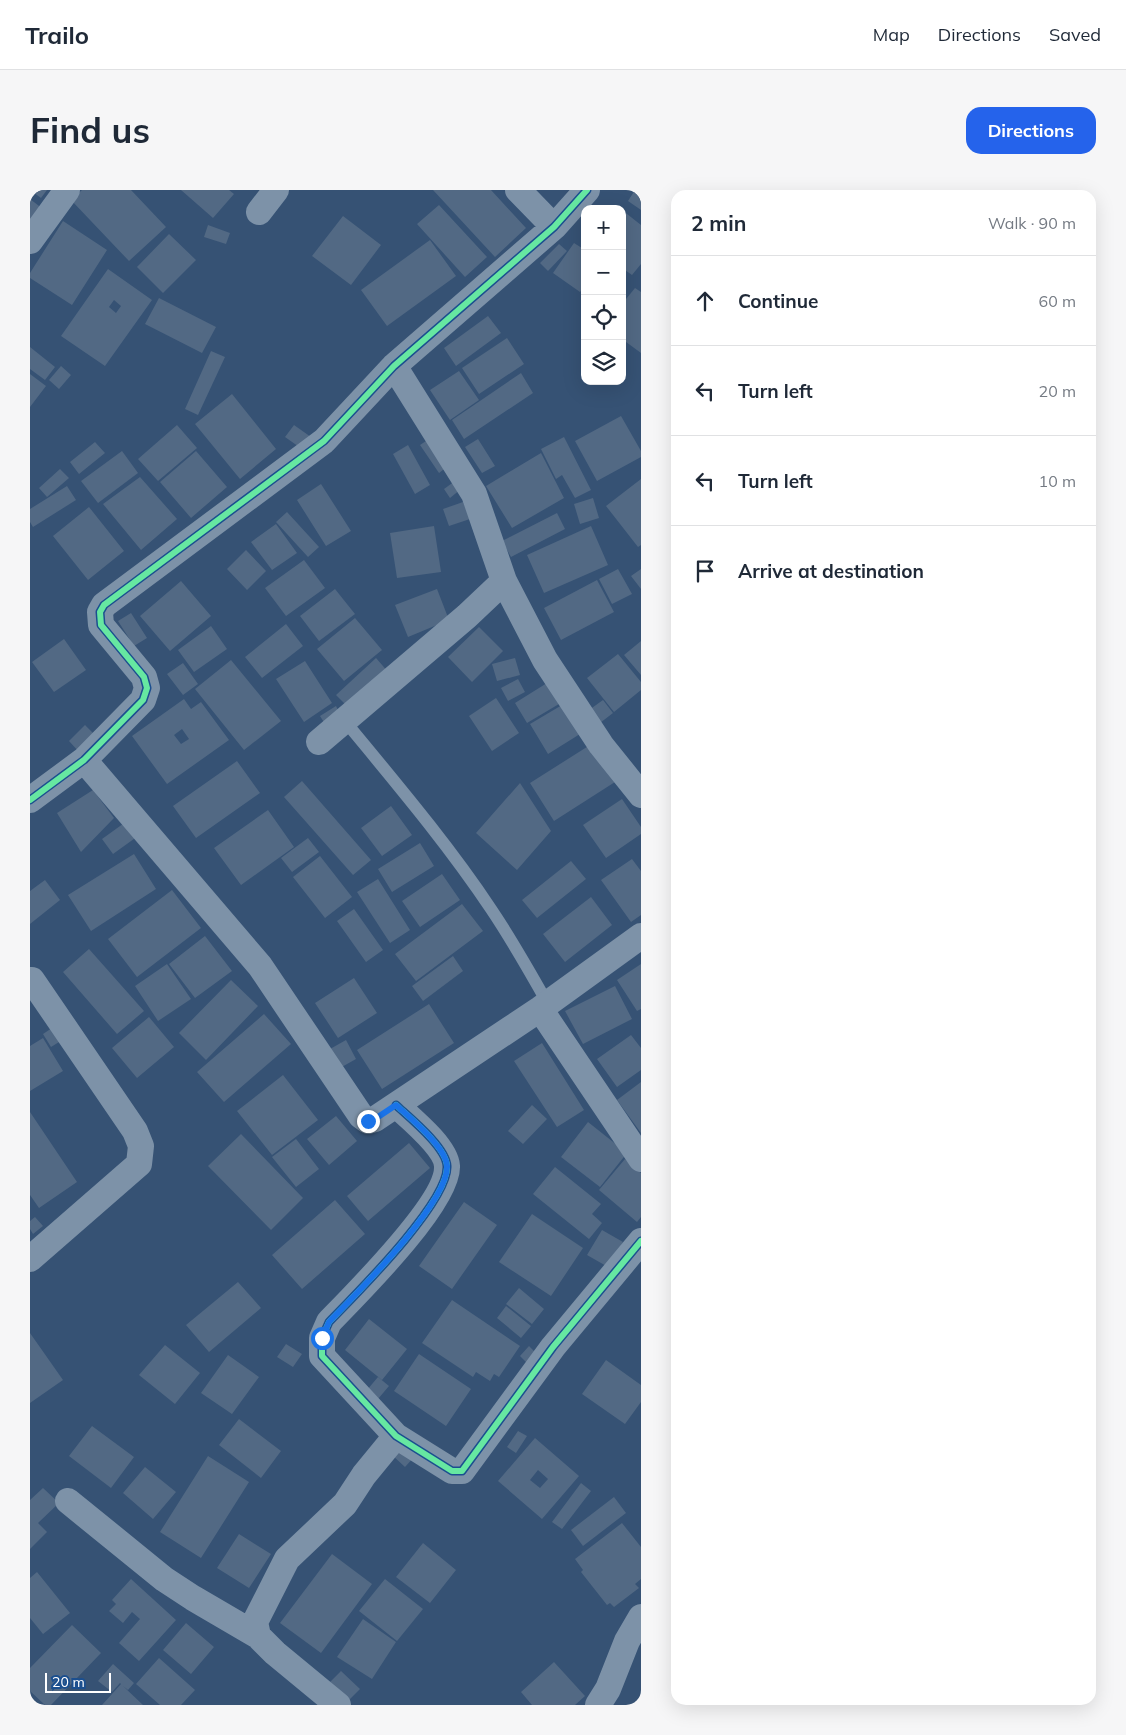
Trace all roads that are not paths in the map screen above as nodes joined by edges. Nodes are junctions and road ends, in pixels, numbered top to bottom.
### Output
1 (67, 190) edge
2 (276, 190) edge
3 (518, 190) edge
4 (587, 190) edge
5 (259, 212) dead end
6 (554, 227) junction
7 (30, 241) edge
8 (394, 366) junction
9 (504, 581) junction
10 (344, 720) junction
11 (319, 742) dead end
12 (84, 760) junction
13 (641, 795) edge
14 (30, 800) edge
15 (641, 936) edge
16 (32, 980) dead end
17 (544, 1007) junction
18 (396, 1105) junction
19 (641, 1159) edge
20 (641, 1241) edge
21 (30, 1259) edge
22 (396, 1436) junction
23 (68, 1501) dead end
24 (641, 1617) edge
25 (258, 1636) junction
26 (338, 1705) edge
27 (598, 1705) edge

1 - 7 street
2 - 5 street
3 - 6 street
4 - 6 street
6 - 8 street
8 - 9 street
8 - 12 street
9 - 10 street
9 - 13 street
10 - 11 street
10 - 17 lane
12 - 14 street
12 - 18 street
15 - 17 street
16 - 21 street
17 - 18 street
17 - 19 street
18 - 22 street
20 - 22 street
22 - 25 street
23 - 25 street
24 - 27 street
25 - 26 street

